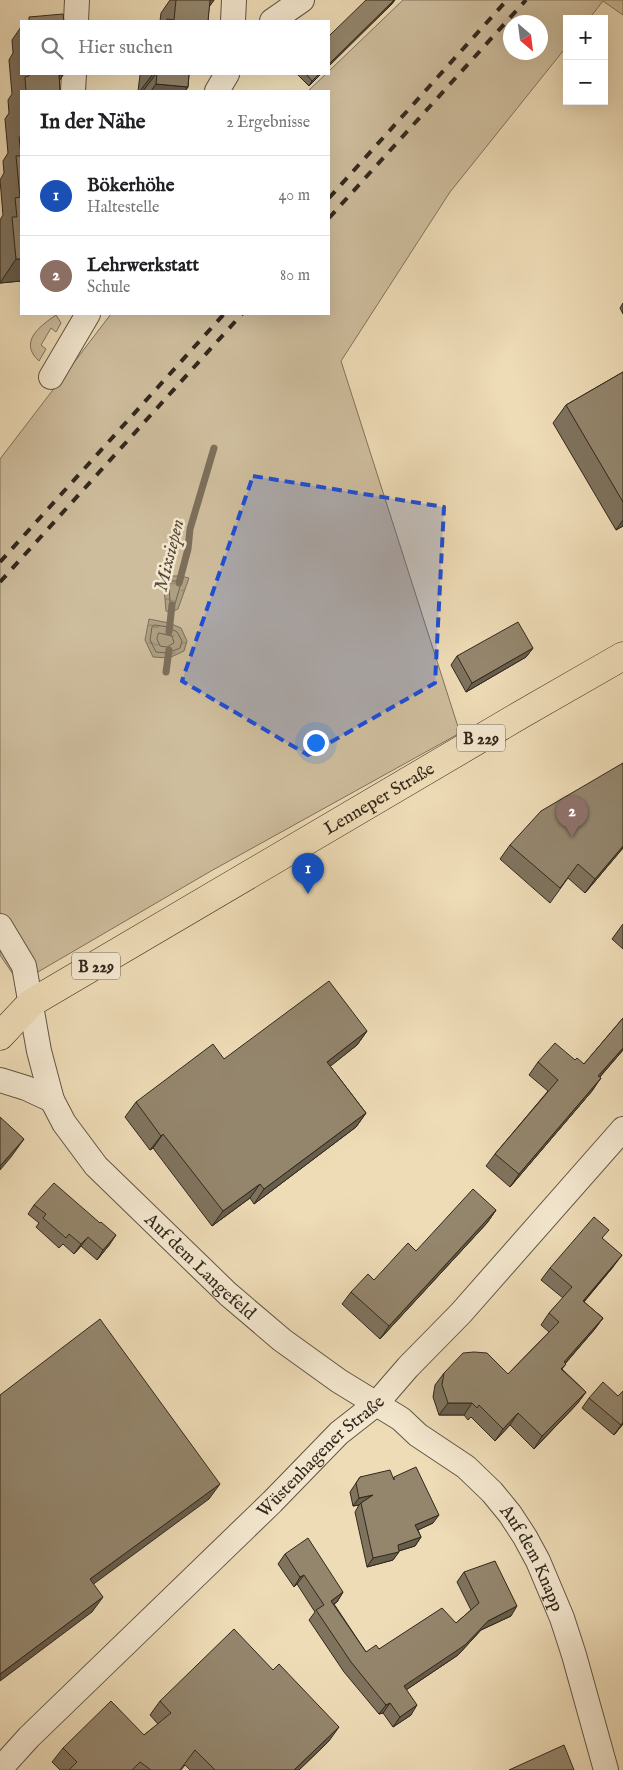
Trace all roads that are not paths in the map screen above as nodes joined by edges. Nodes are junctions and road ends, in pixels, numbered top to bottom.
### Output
1 (77, 0) edge
2 (234, 0) edge
3 (302, 0) edge
4 (76, 20) edge
5 (233, 20) edge
6 (273, 20) edge
7 (74, 75) edge
8 (226, 75) edge
9 (73, 90) edge
10 (218, 90) edge
11 (87, 315) edge
12 (51, 377) dead end
13 (623, 656) edge
14 (0, 926) edge
15 (31, 1003) junction
16 (0, 1009) edge
17 (0, 1036) edge
18 (0, 1080) edge
19 (52, 1100) junction
20 (623, 1129) edge
21 (376, 1404) junction
22 (0, 1769) edge
23 (606, 1770) edge

1 - 4 street
2 - 5 street
3 - 6 street
7 - 9 street
8 - 10 street
11 - 12 street
13 - 15 main road, Lenneper Straße / B 229
14 - 15 street, Auf dem Langefeld
15 - 16 main road, Lenneper Straße / B 229
15 - 17 main road, Lenneper Straße / B 229
15 - 19 street, Auf dem Langefeld
18 - 19 street
19 - 21 street, Auf dem Langefeld
20 - 21 street, Wüstenhagener Straße
21 - 22 street, Wüstenhagener Straße
21 - 23 street, Auf dem Knapp

